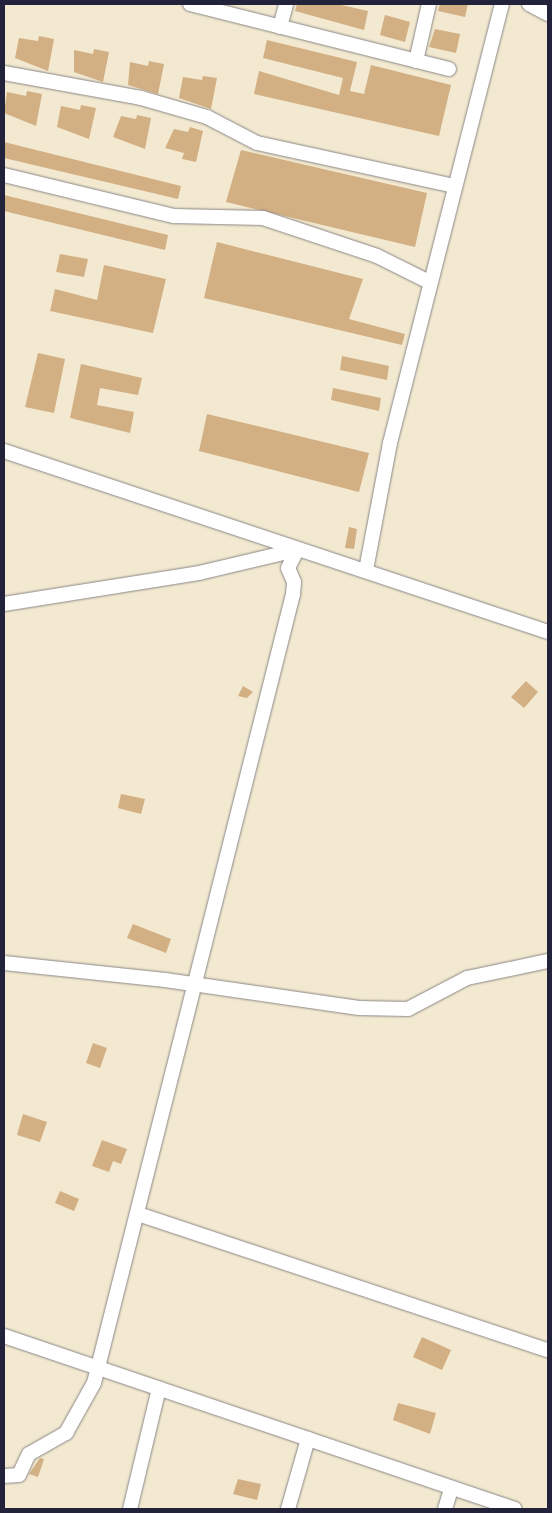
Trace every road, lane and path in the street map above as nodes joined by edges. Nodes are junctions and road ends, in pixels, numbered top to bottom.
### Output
1 (190, 4) edge
2 (286, 4) edge
3 (430, 4) edge
4 (502, 4) edge
5 (529, 4) edge
6 (548, 14) edge
7 (280, 27) junction
8 (416, 61) junction
9 (449, 69) dead end
10 (4, 73) edge
11 (4, 175) edge
12 (454, 186) junction
13 (431, 283) junction
14 (4, 451) edge
15 (297, 550) junction
16 (366, 570) junction
17 (4, 604) edge
18 (548, 632) edge
19 (548, 961) edge
20 (4, 963) edge
21 (193, 985) junction
22 (138, 1214) junction
23 (4, 1336) edge
24 (548, 1350) edge
25 (97, 1366) junction
26 (159, 1388) junction
27 (308, 1439) junction
28 (4, 1476) edge
29 (451, 1489) junction
30 (130, 1509) edge
31 (288, 1509) edge
32 (445, 1509) edge
33 (516, 1509) edge

1 - 7 street
2 - 7 street
3 - 8 street
4 - 12 street
5 - 6 street
7 - 8 street
8 - 9 street
10 - 12 street
11 - 13 street
12 - 13 street
13 - 16 street
14 - 15 street
15 - 16 street
15 - 17 street
15 - 21 street
16 - 18 street
19 - 21 street
20 - 21 street
21 - 22 street
22 - 24 street
22 - 25 street
23 - 25 street
25 - 26 street
25 - 28 street
26 - 27 street
26 - 30 street
27 - 29 street
27 - 31 street
29 - 32 street
29 - 33 street

